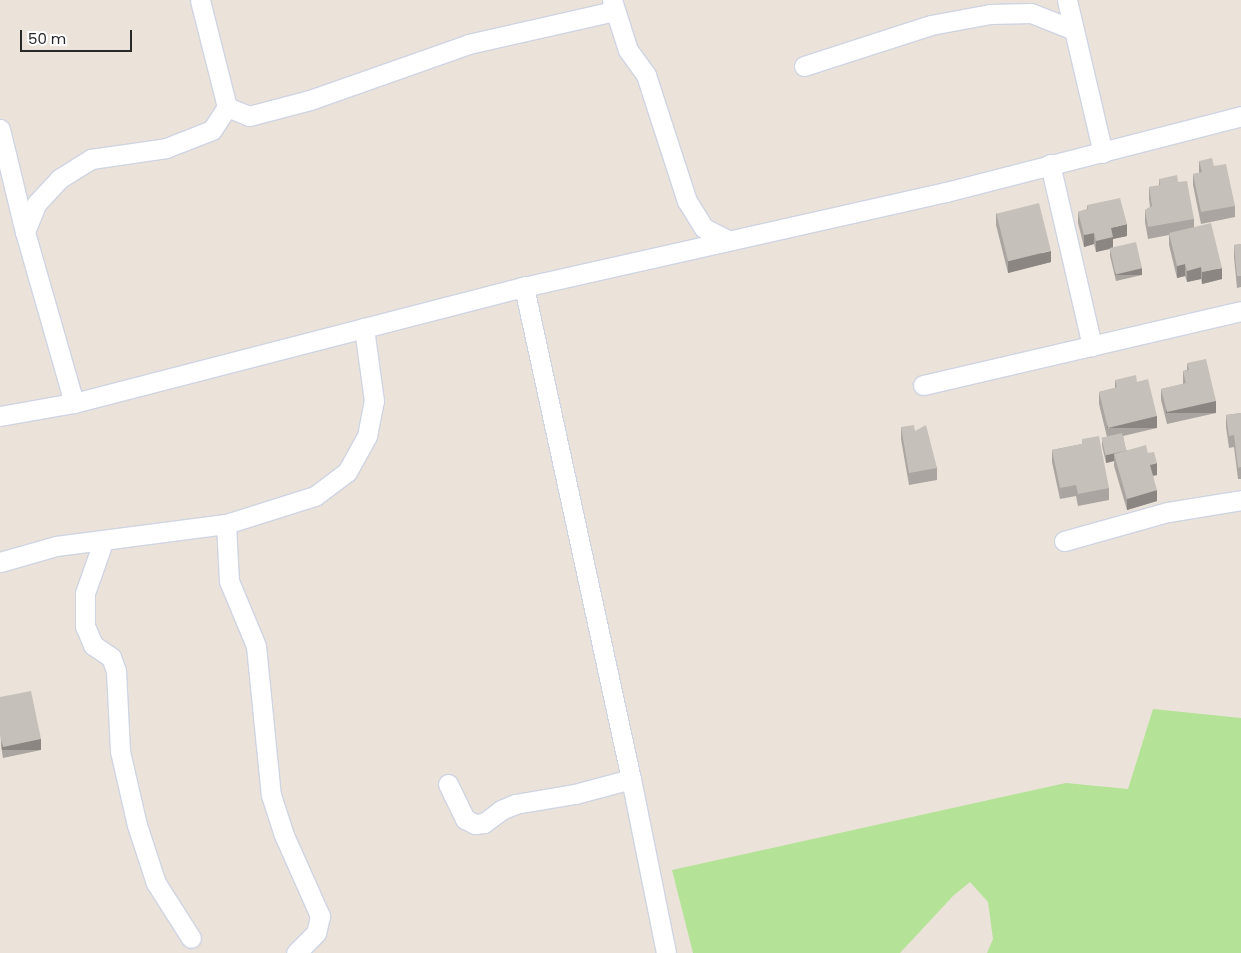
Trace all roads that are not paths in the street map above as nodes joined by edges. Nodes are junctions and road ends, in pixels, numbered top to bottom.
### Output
1 (200, 0) edge
2 (1067, 0) edge
3 (613, 5) edge
4 (1074, 30) junction
5 (804, 66) dead end
6 (227, 107) junction
7 (1241, 116) edge
8 (0, 129) edge
9 (1103, 153) junction
10 (1050, 164) junction
11 (25, 232) junction
12 (728, 240) junction
13 (524, 287) junction
14 (1241, 311) edge
15 (364, 328) junction
16 (1092, 346) junction
17 (923, 385) dead end
18 (74, 403) junction
19 (0, 416) edge
20 (1241, 500) edge
21 (226, 524) junction
22 (1064, 541) dead end
23 (103, 542) junction
24 (0, 562) edge
25 (631, 779) junction
26 (448, 784) dead end
27 (191, 938) dead end
28 (296, 953) edge
29 (666, 953) edge

1 - 6 street
2 - 4 street
3 - 6 street
3 - 12 street
4 - 5 street
4 - 9 street
6 - 11 street
7 - 9 street
8 - 11 street
9 - 10 street
10 - 12 street
10 - 16 street
11 - 18 street
12 - 13 street
13 - 15 street
13 - 25 street
14 - 16 street
15 - 18 street
15 - 21 street
16 - 17 street
18 - 19 street
20 - 22 street
21 - 23 street
21 - 28 street
23 - 24 street
23 - 27 street
25 - 26 street
25 - 29 street

